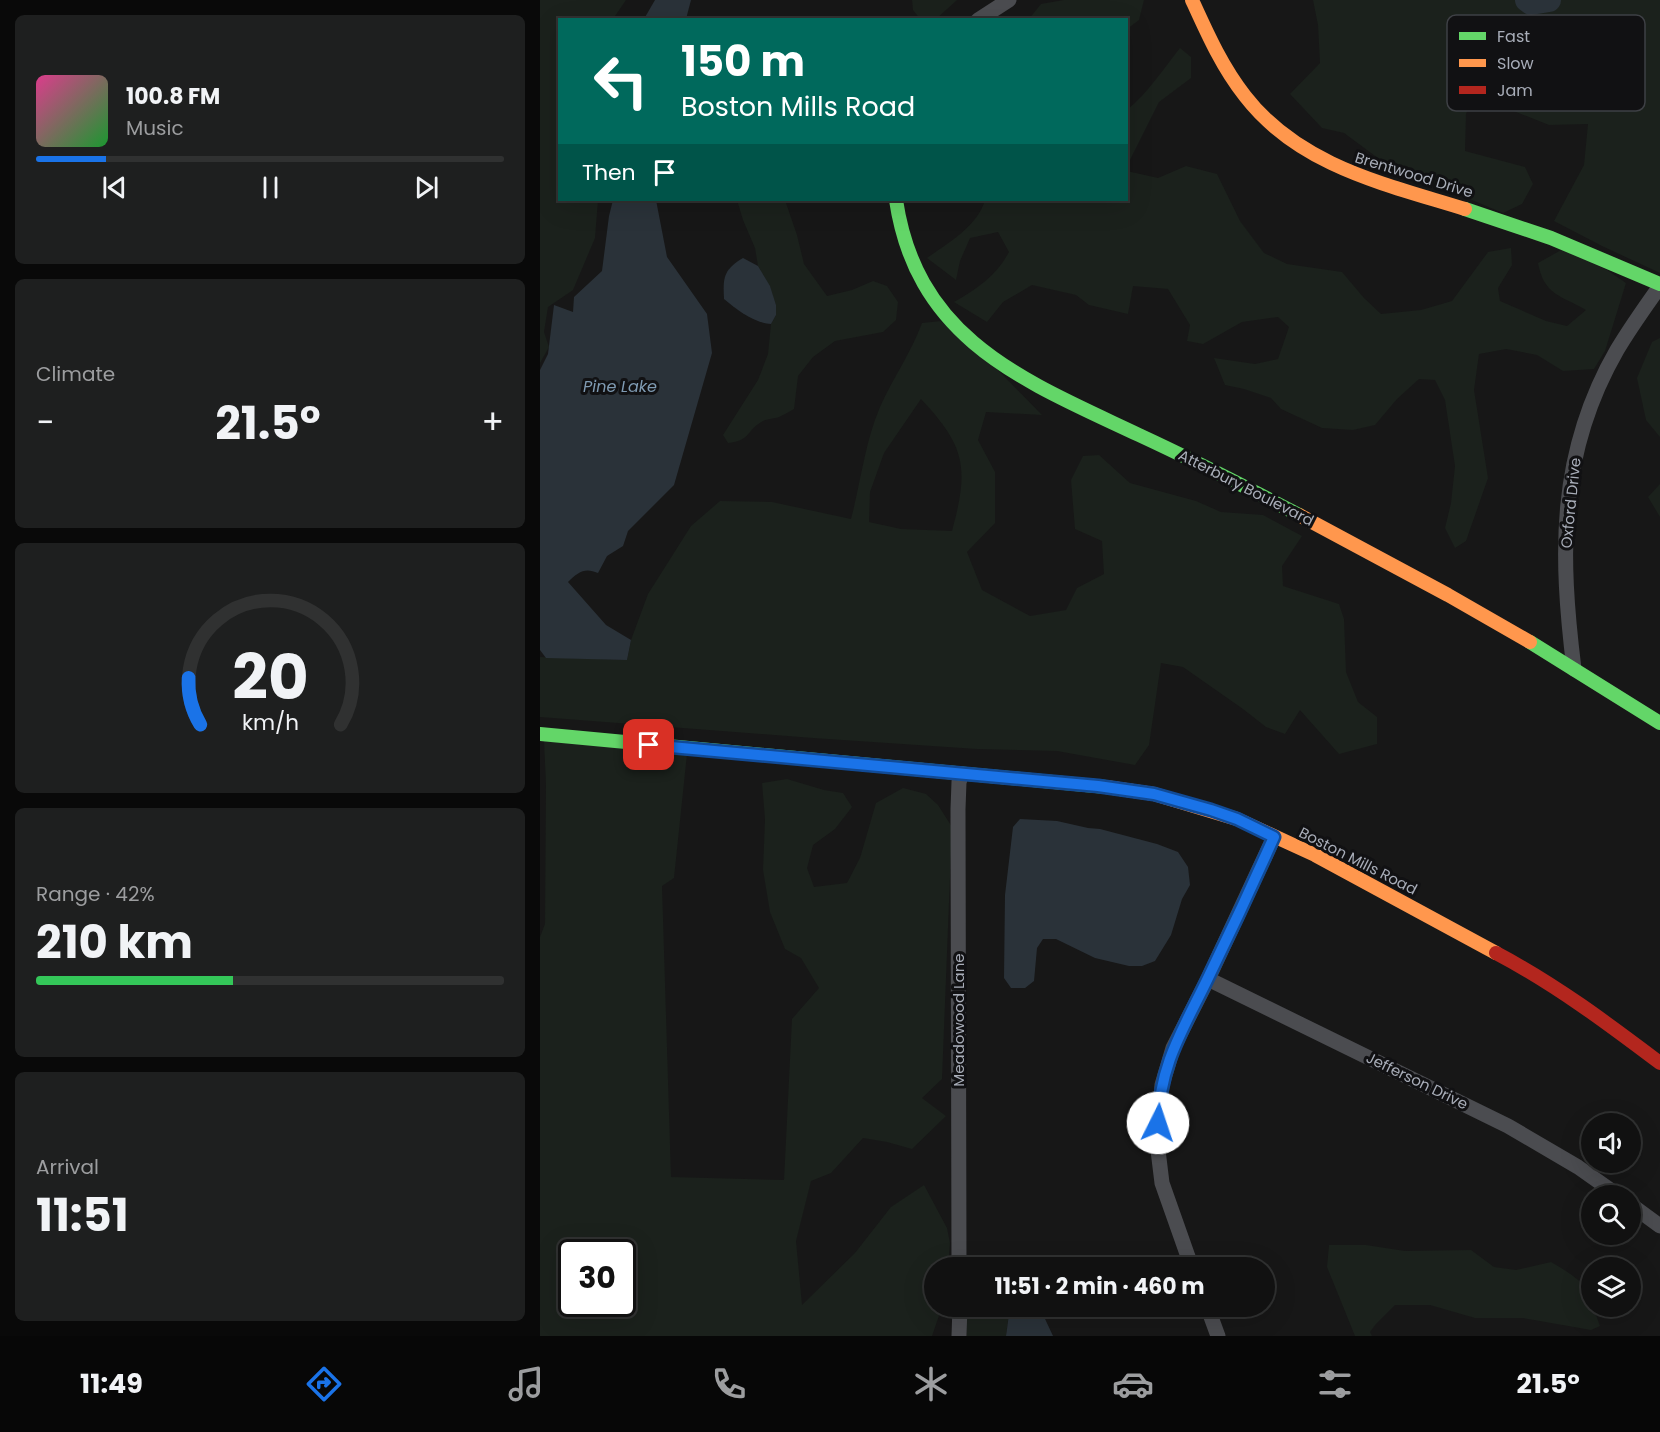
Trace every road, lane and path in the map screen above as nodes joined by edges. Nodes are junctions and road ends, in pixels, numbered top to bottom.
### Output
1 (1009, 0) edge
2 (1192, 0) edge
3 (981, 18) edge
4 (896, 201) edge
5 (1660, 285) edge
6 (1574, 669) junction
7 (1660, 723) edge
8 (540, 734) edge
9 (962, 774) junction
10 (1274, 837) junction
11 (1208, 979) junction
12 (1660, 1063) edge
13 (1603, 1185) edge
14 (1641, 1212) edge
15 (1660, 1226) edge
16 (960, 1257) edge
17 (1188, 1257) edge
18 (960, 1317) edge
19 (1212, 1317) edge
20 (959, 1336) edge
21 (1218, 1336) edge

1 - 3 street
2 - 5 street, Brentwood Drive
4 - 6 street, Atterbury Boulevard
5 - 6 street, Oxford Drive
6 - 7 street, Atterbury Boulevard
8 - 9 street, Boston Mills Road
9 - 10 street, Boston Mills Road
9 - 16 street, Meadowood Lane
10 - 11 street
10 - 12 street, Boston Mills Road
11 - 13 street, Jefferson Drive
11 - 17 street
14 - 15 street
18 - 20 street
19 - 21 street

